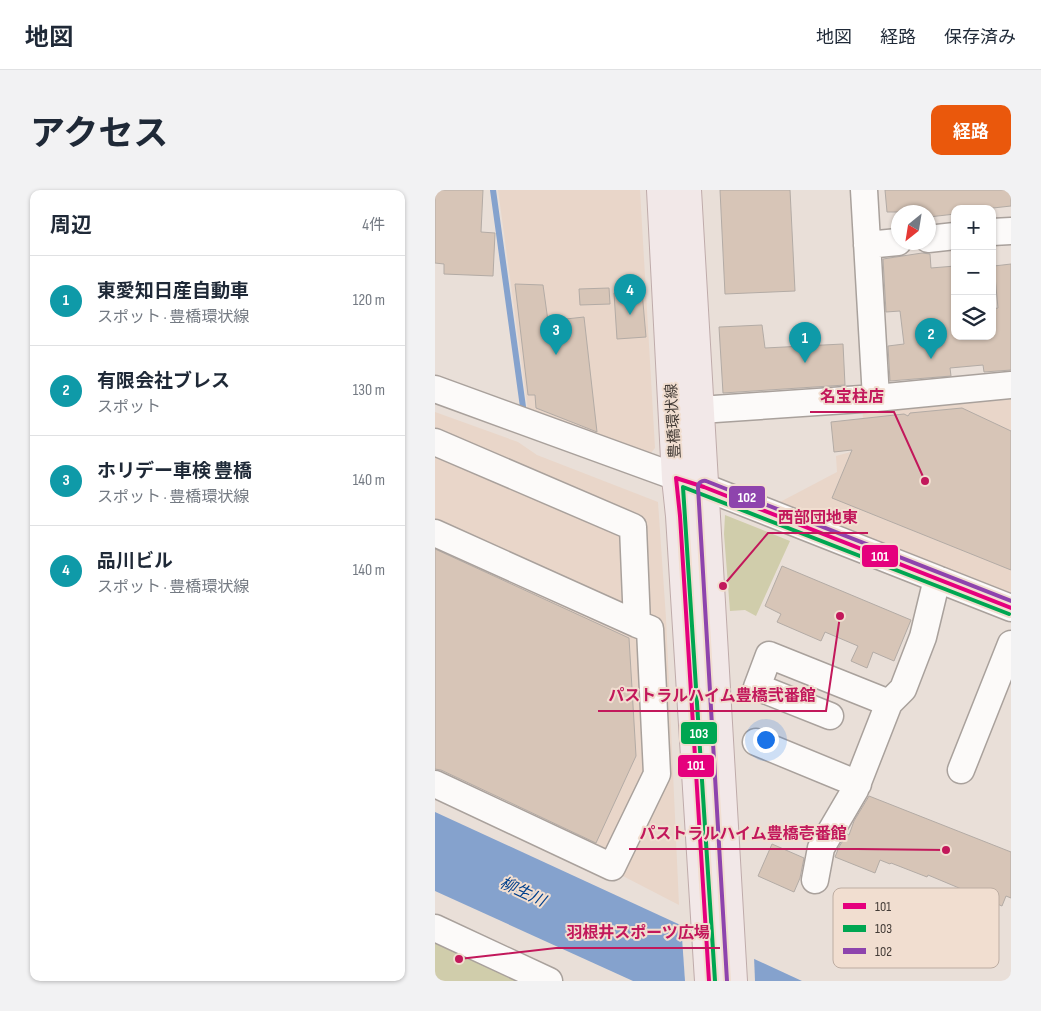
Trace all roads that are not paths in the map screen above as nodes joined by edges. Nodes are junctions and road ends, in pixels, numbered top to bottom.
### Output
1 (661, 190) edge
2 (687, 190) edge
3 (864, 190) edge
4 (1011, 231) edge
5 (996, 232) edge
6 (951, 236) edge
7 (936, 238) edge
8 (891, 243) edge
9 (867, 245) junction
10 (1011, 385) edge
11 (435, 389) edge
12 (876, 398) junction
13 (700, 410) junction
14 (435, 442) edge
15 (676, 478) junction
16 (704, 487) junction
17 (435, 534) edge
18 (937, 579) junction
19 (1011, 608) edge
20 (699, 618) junction
21 (637, 624) junction
22 (1011, 644) edge
23 (889, 703) junction
24 (831, 716) dead end
25 (756, 742) dead end
26 (961, 770) dead end
27 (435, 784) edge
28 (858, 784) junction
29 (815, 880) dead end
30 (435, 928) edge
31 (549, 981) edge
32 (709, 981) edge
33 (733, 981) edge

1 - 15 main road, 豊橋環状線
2 - 13 main road, 豊橋環状線
3 - 9 street
4 - 5 street
6 - 7 street
8 - 9 street
9 - 12 street
10 - 12 street
11 - 15 street
12 - 13 street
13 - 16 main road, 豊橋環状線
14 - 21 street
15 - 16 street
15 - 20 main road, 豊橋環状線
16 - 18 street
16 - 20 main road, 豊橋環状線
17 - 21 street
18 - 19 street
18 - 23 street
20 - 32 main road, 豊橋環状線
20 - 33 main road, 豊橋環状線
21 - 27 street
22 - 26 street
23 - 24 street
23 - 28 street
25 - 28 street
28 - 29 street
30 - 31 street

